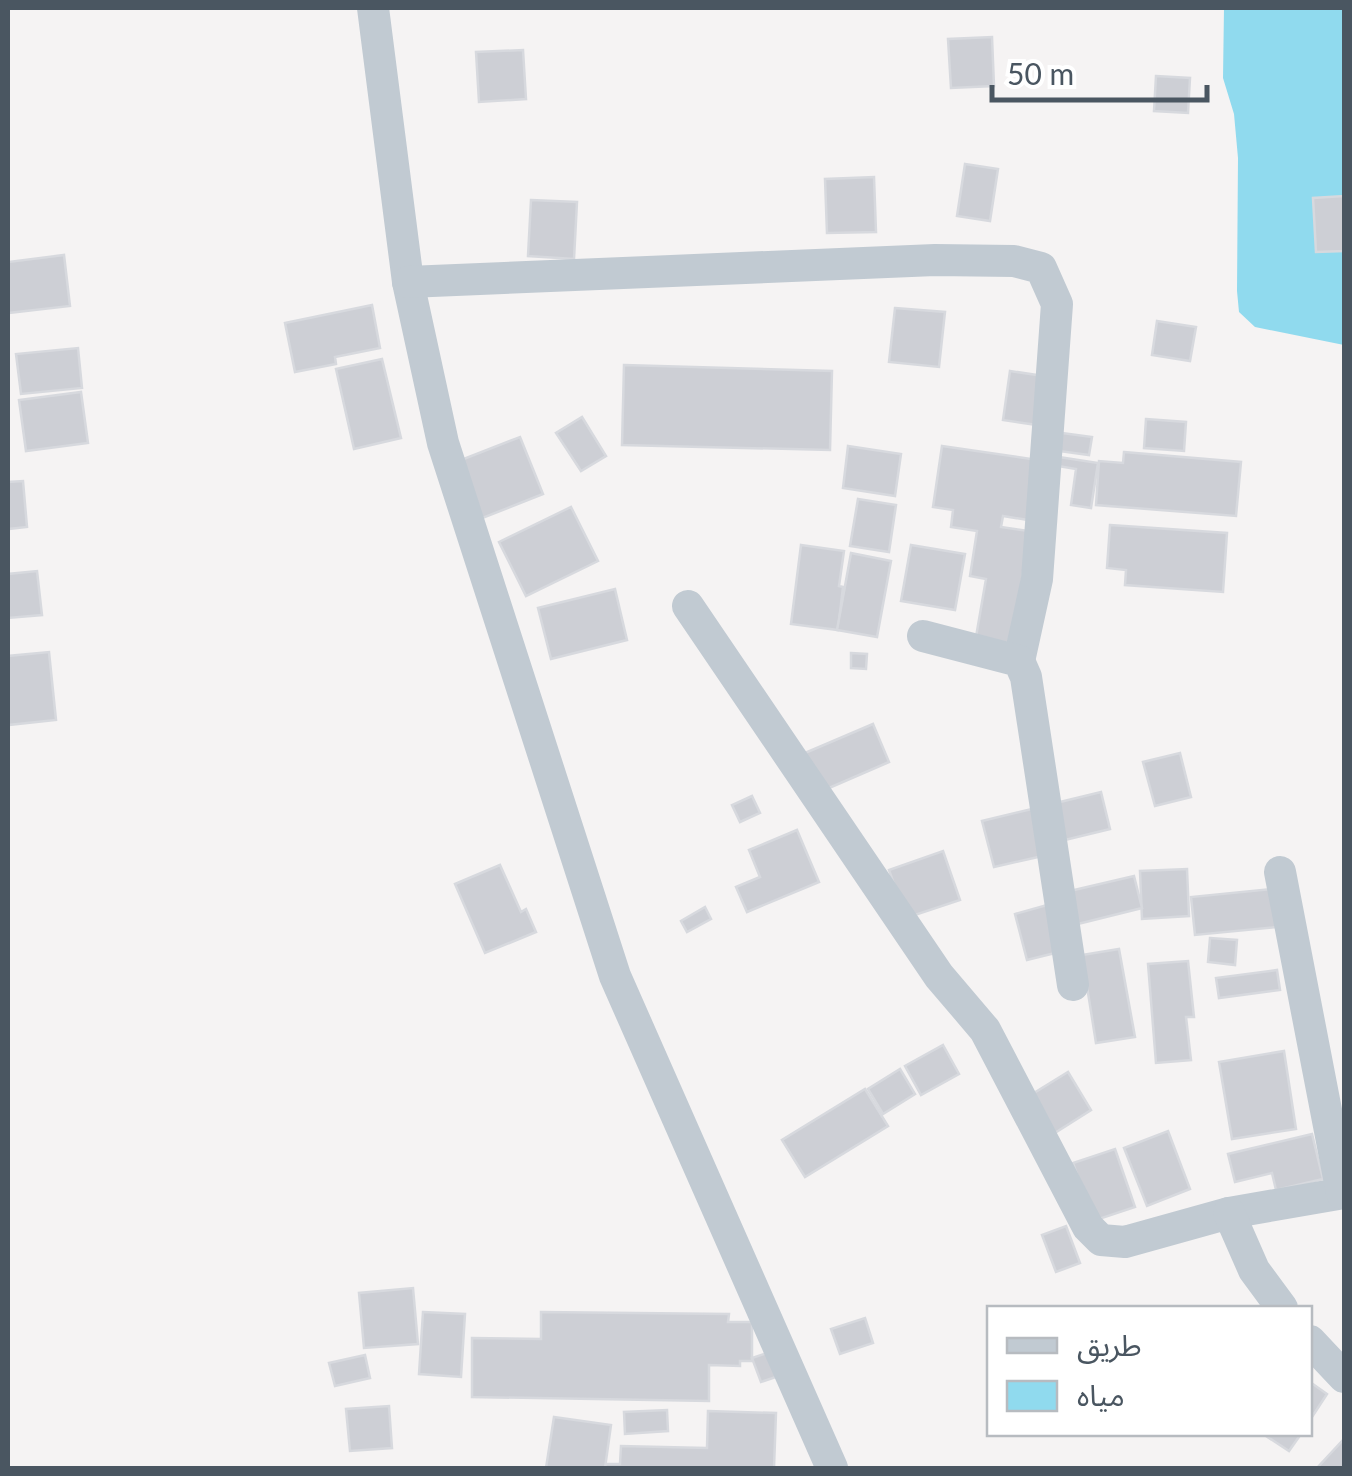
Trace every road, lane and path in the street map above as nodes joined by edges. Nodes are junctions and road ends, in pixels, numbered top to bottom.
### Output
1 (373, 8) edge
2 (408, 282) junction
3 (688, 606) dead end
4 (923, 636) dead end
5 (1019, 661) junction
6 (1280, 872) dead end
7 (1073, 985) dead end
8 (1344, 1194) edge
9 (1229, 1212) junction
10 (1281, 1306) edge
11 (1312, 1343) edge
12 (1344, 1377) edge
13 (832, 1468) edge

1 - 2 street
2 - 5 street
2 - 13 street
3 - 9 street
4 - 5 street
5 - 7 street
6 - 8 street
8 - 9 street
9 - 10 street
11 - 12 street

